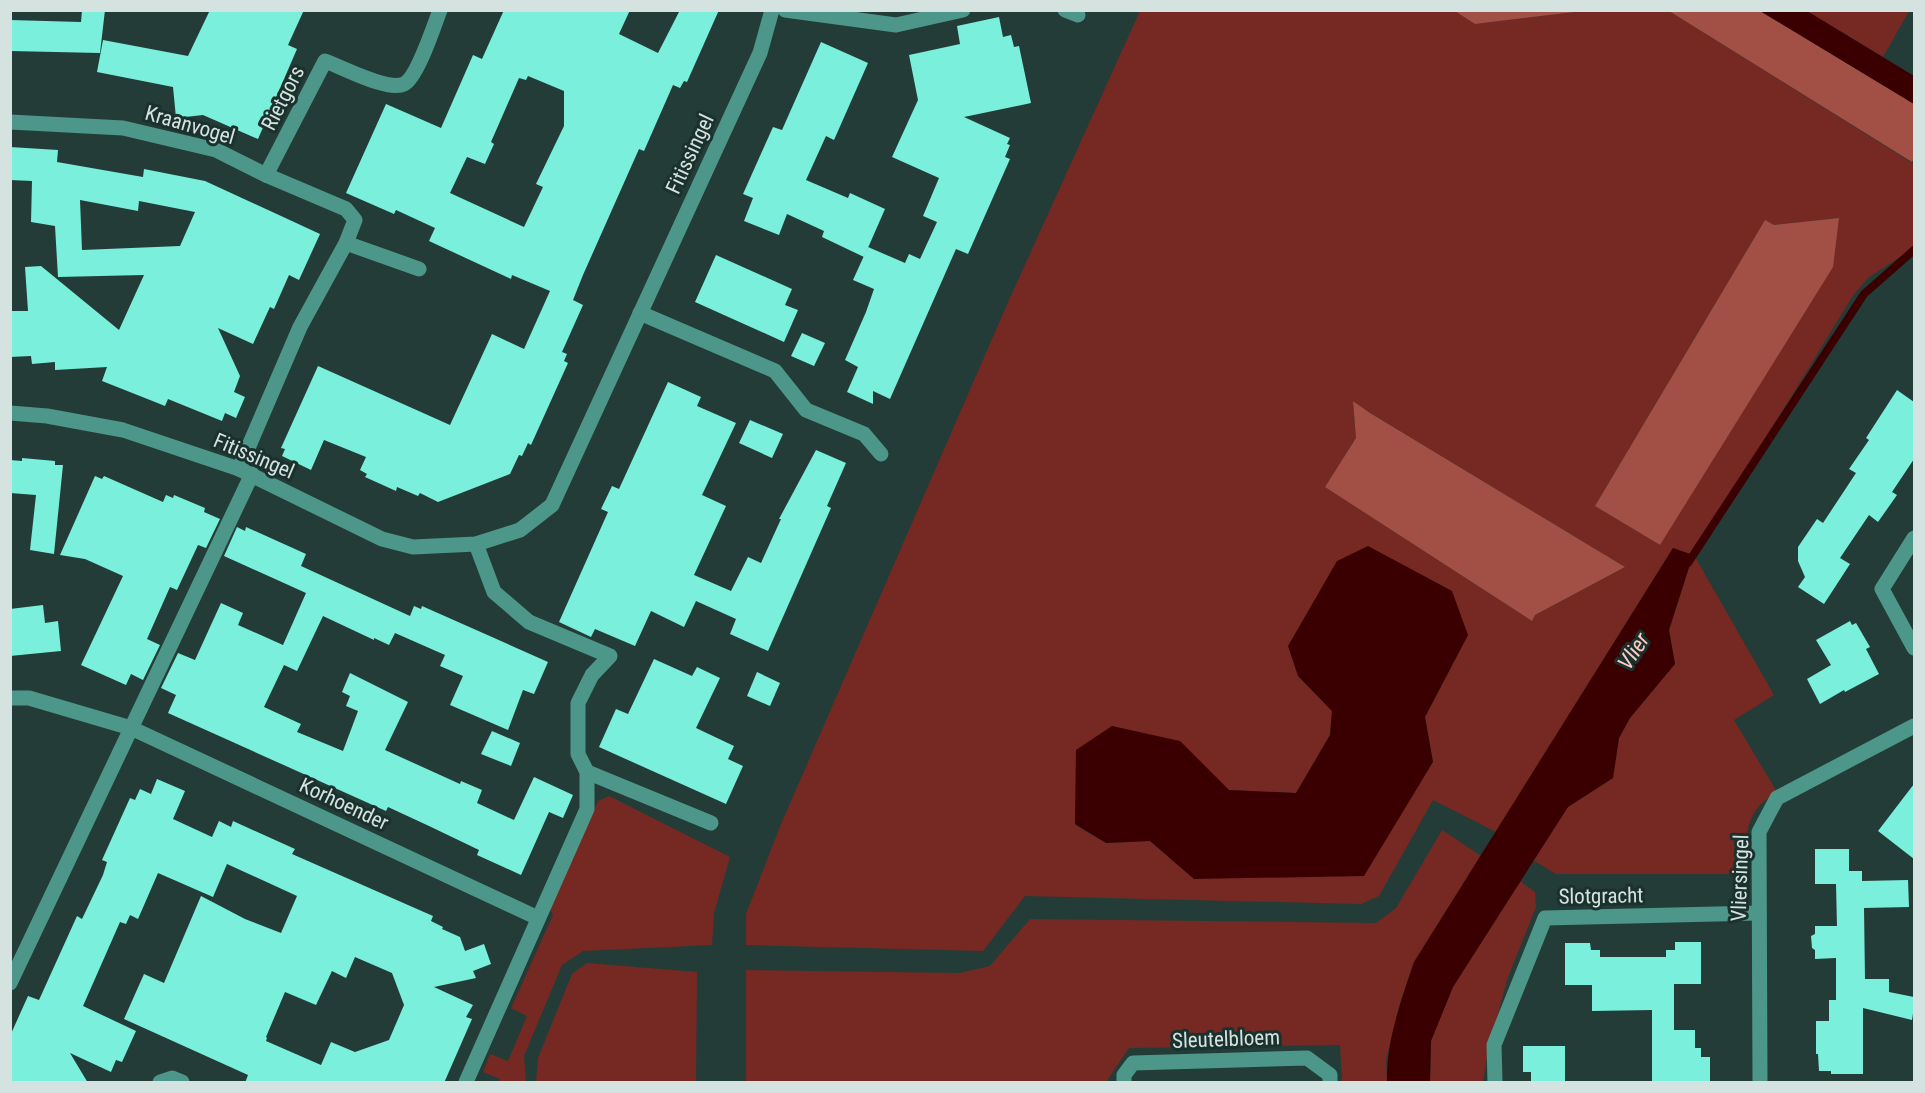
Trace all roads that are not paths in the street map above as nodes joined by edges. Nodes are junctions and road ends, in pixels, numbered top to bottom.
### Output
1 (440, 10) edge
2 (772, 10) edge
3 (785, 10) edge
4 (963, 10) edge
5 (10, 122) edge
6 (266, 175) junction
7 (346, 243) junction
8 (419, 269) dead end
9 (640, 313) junction
10 (10, 413) edge
11 (881, 454) dead end
12 (245, 472) junction
13 (1914, 538) edge
14 (476, 544) junction
15 (1914, 648) edge
16 (10, 698) edge
17 (1914, 726) edge
18 (131, 728) junction
19 (587, 772) junction
20 (711, 823) dead end
21 (1759, 913) junction
22 (538, 918) junction
23 (10, 983) edge
24 (160, 1083) edge
25 (182, 1083) edge
26 (466, 1083) edge
27 (1124, 1083) edge
28 (1330, 1083) edge
29 (1495, 1083) edge
30 (1760, 1083) edge

1 - 6 street, Rietgors
2 - 9 street, Fitissingel
3 - 4 street
5 - 6 street, Kraanvogel
6 - 7 street, Kraanvogel
7 - 8 street
7 - 12 street, Kraanvogel
9 - 11 street
9 - 14 street, Fitissingel
10 - 12 street, Fitissingel
12 - 14 street, Fitissingel
12 - 18 street
13 - 15 street
14 - 19 street
16 - 18 street, Korhoender
17 - 21 street, Vliersingel
18 - 22 street, Korhoender
18 - 23 street
19 - 20 street
19 - 22 street
21 - 29 street, Slotgracht
21 - 30 street, Vliersingel
22 - 26 street
24 - 25 street
27 - 28 street, Sleutelbloem

